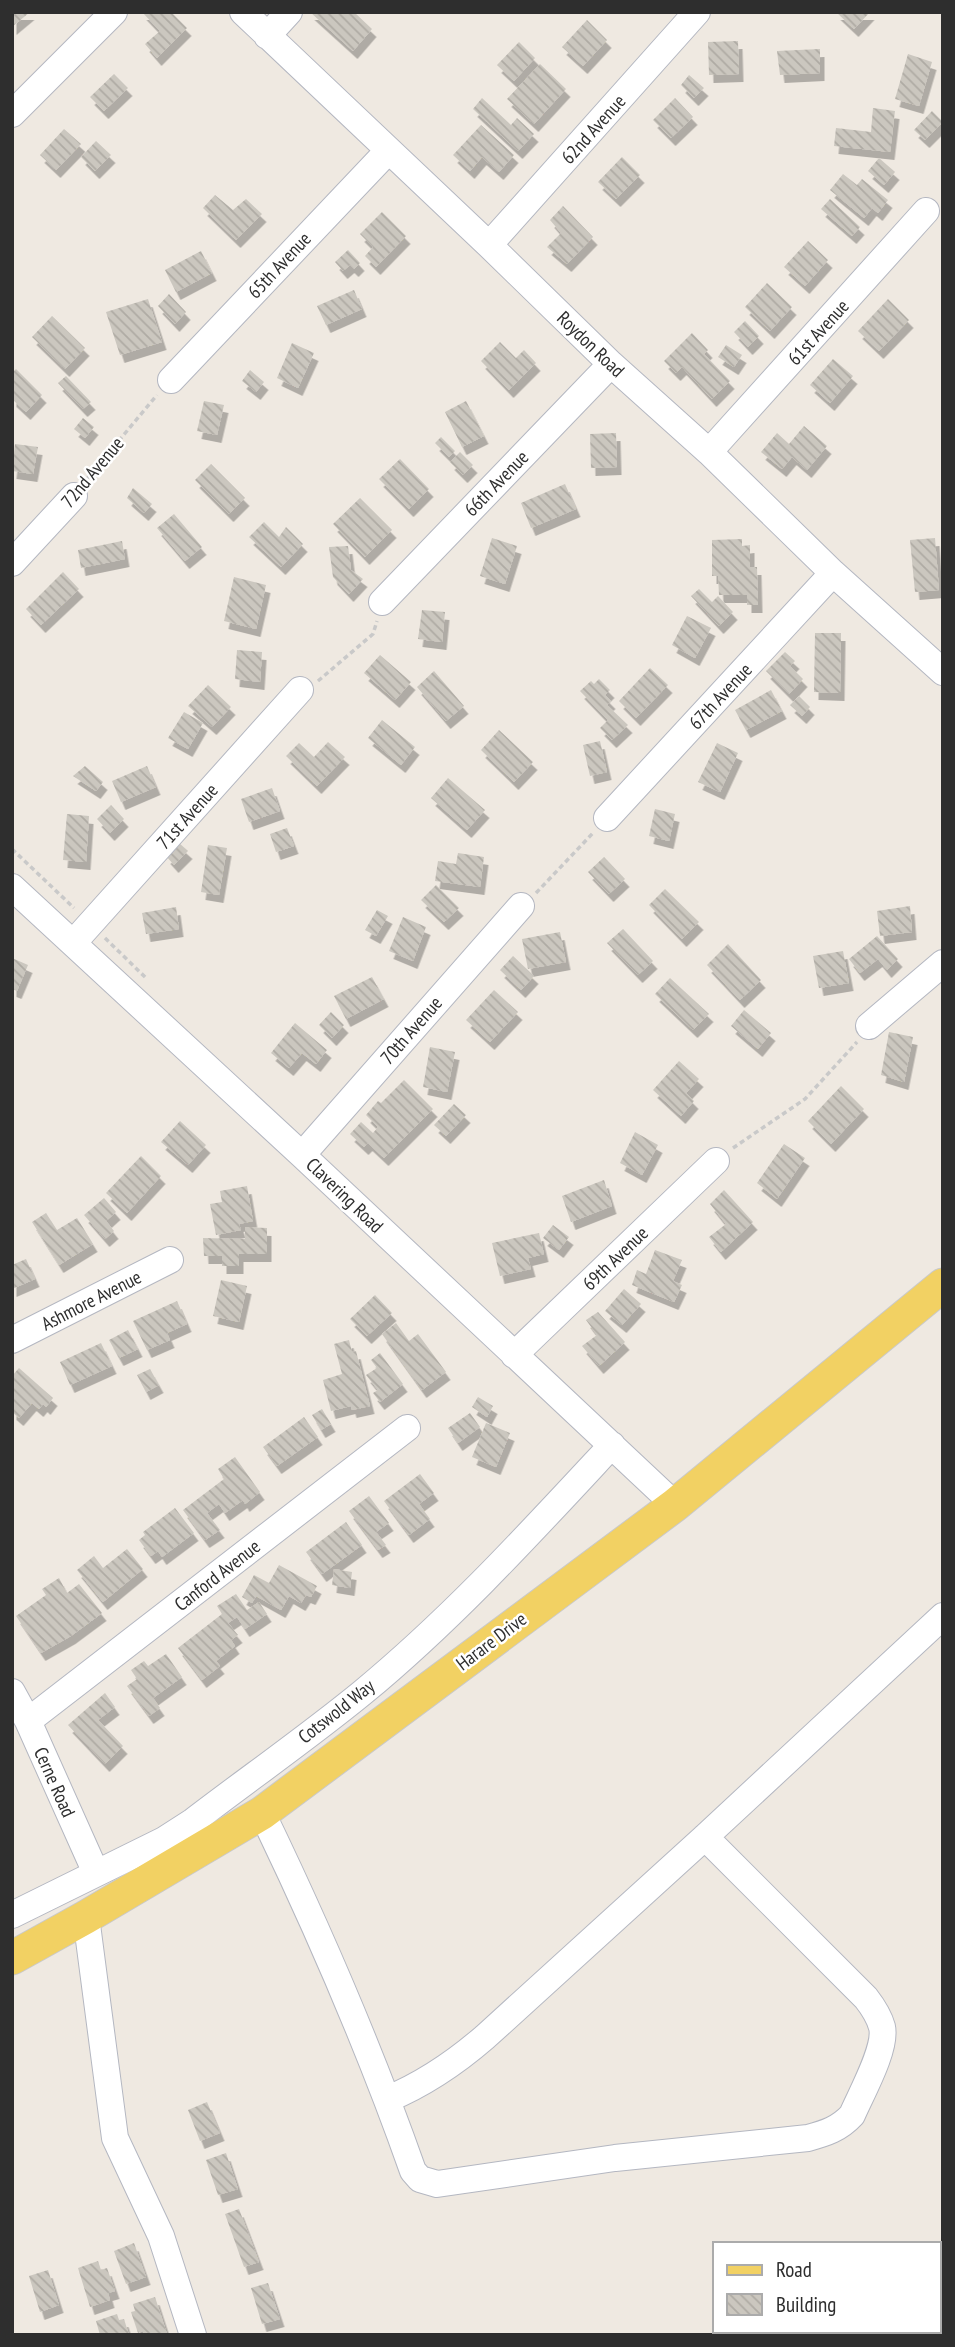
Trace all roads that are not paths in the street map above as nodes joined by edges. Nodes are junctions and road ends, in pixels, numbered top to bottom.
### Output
1 (114, 12) edge
2 (243, 12) edge
3 (289, 12) edge
4 (697, 12) edge
5 (267, 36) junction
6 (12, 114) edge
7 (388, 151) junction
8 (926, 211) dead end
9 (489, 245) junction
10 (611, 364) junction
11 (171, 380) road end
12 (709, 452) junction
13 (74, 496) road end
14 (12, 564) edge
15 (833, 573) junction
16 (382, 602) road end
17 (939, 660) edge
18 (300, 690) road end
19 (607, 818) road end
20 (12, 887) edge
21 (521, 906) road end
22 (74, 942) junction
23 (943, 964) edge
24 (869, 1027) road end
25 (302, 1155) junction
26 (716, 1161) road end
27 (170, 1260) dead end
28 (943, 1285) edge
29 (12, 1340) edge
30 (514, 1356) junction
31 (407, 1428) dead end
32 (612, 1445) junction
33 (675, 1505) junction
34 (943, 1616) edge
35 (17, 1703) edge
36 (262, 1812) junction
37 (705, 1837) junction
38 (96, 1873) junction
39 (12, 1915) edge
40 (86, 1917) junction
41 (12, 1958) edge
42 (388, 2099) junction
43 (193, 2335) edge

1 - 6 street
2 - 5 street, Roydon Road
3 - 5 street
4 - 9 street, 62nd Avenue
5 - 7 street, Roydon Road
7 - 9 street, Roydon Road
7 - 11 street, 65th Avenue
8 - 12 street, 61st Avenue
9 - 10 street, Roydon Road
10 - 12 street, Roydon Road
10 - 16 street, 66th Avenue
12 - 15 street, Roydon Road
13 - 14 street, 72nd Avenue
15 - 17 street, Roydon Road
15 - 19 street, 67th Avenue
18 - 22 street, 71st Avenue
20 - 22 street, Clavering Road
21 - 25 street, 70th Avenue
22 - 25 street, Clavering Road
23 - 24 street
25 - 30 street, Clavering Road
26 - 30 street, 69th Avenue
27 - 29 street, Ashmore Avenue
28 - 33 main road, Harare Drive
30 - 32 street, Clavering Road
31 - 35 street, Canford Avenue
32 - 33 street, Clavering Road
32 - 38 street, Cotswold Way
33 - 36 main road, Harare Drive
34 - 37 street
35 - 38 street, Cerne Road
36 - 40 main road, Harare Drive
36 - 42 street
37 - 42 street
37 - 42 street
38 - 39 street, Cotswold Way
40 - 41 main road, Harare Drive
40 - 43 street

